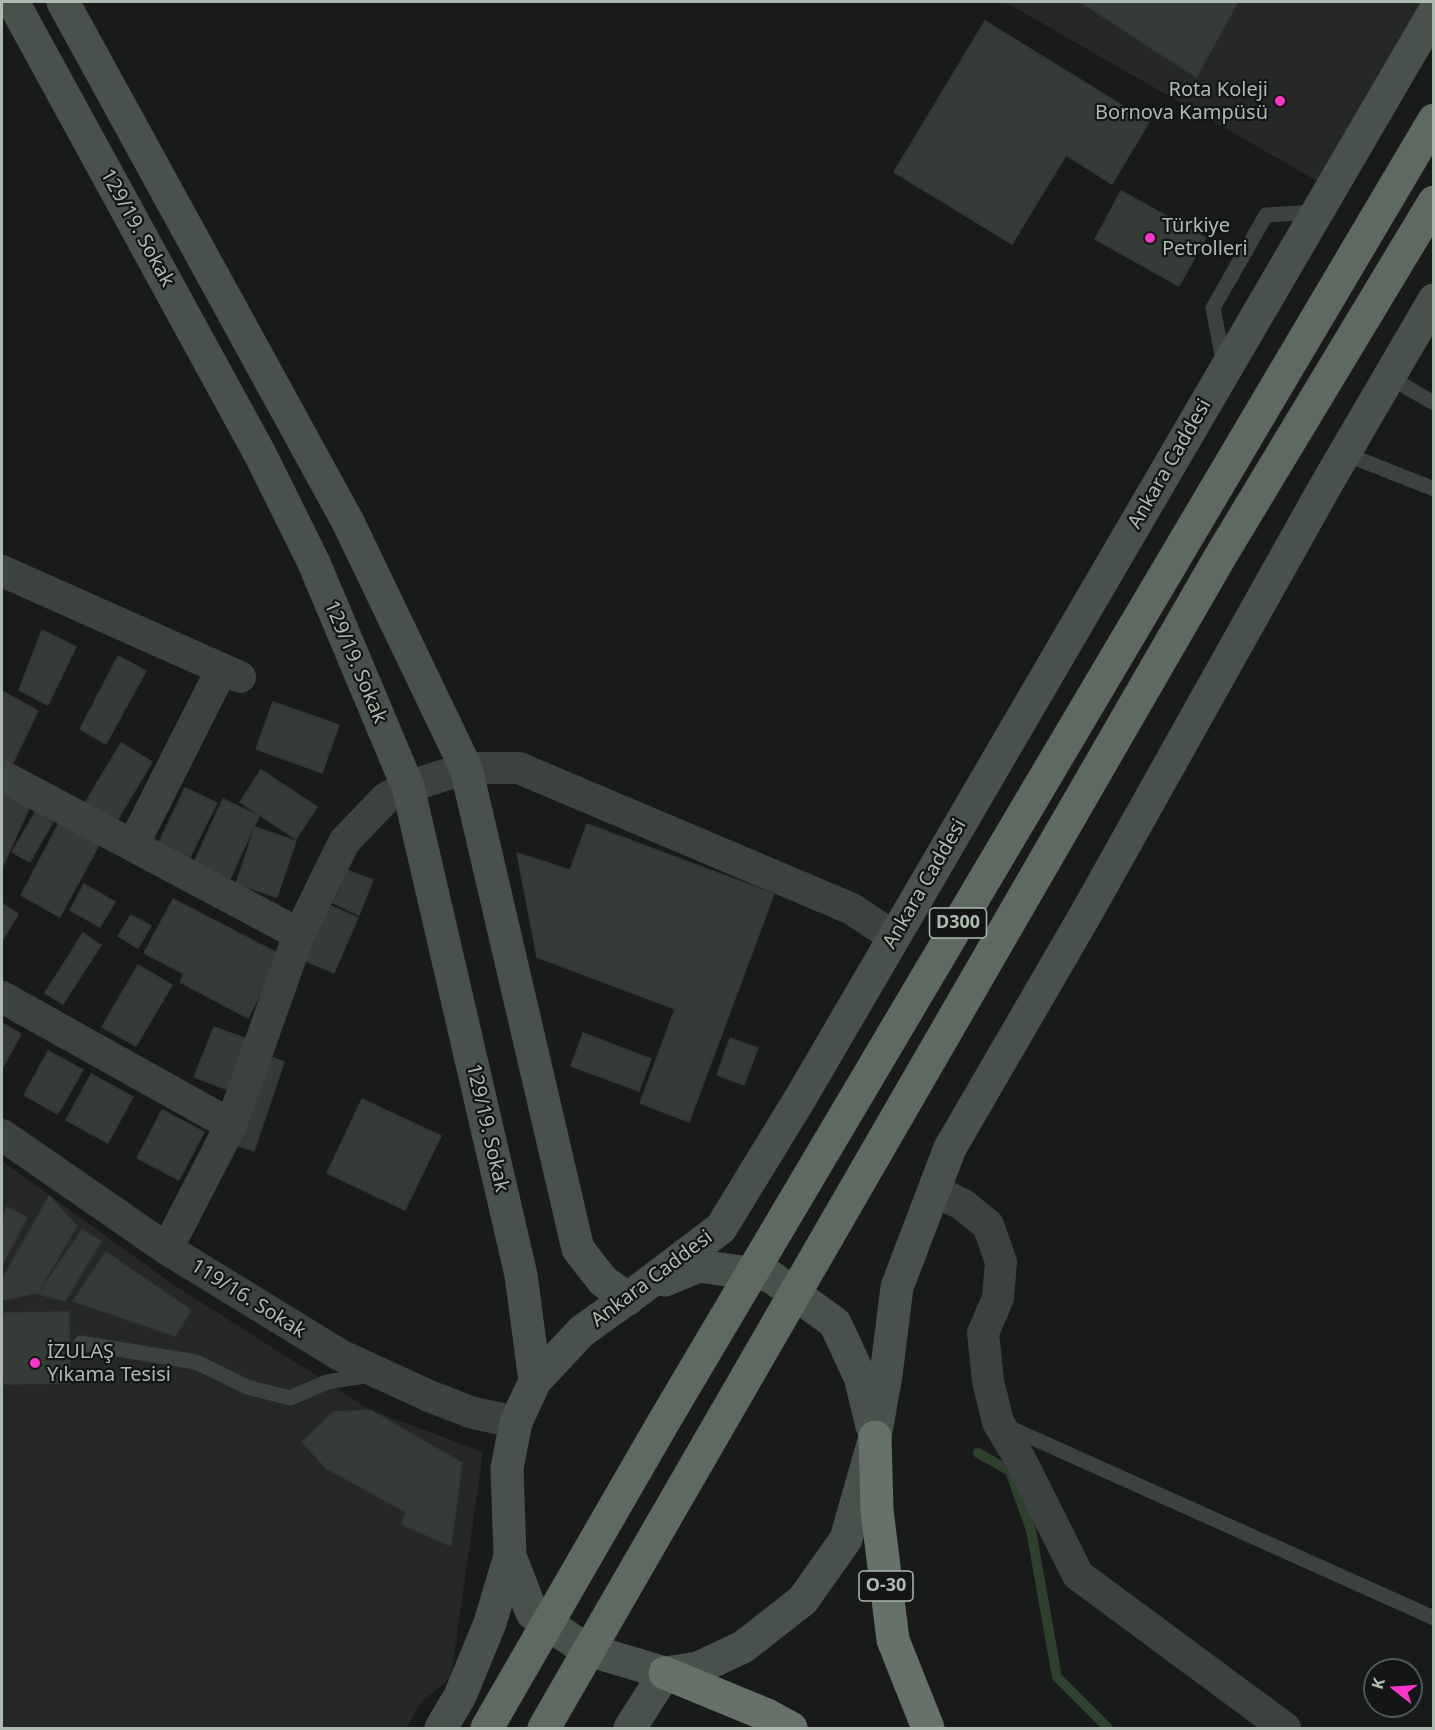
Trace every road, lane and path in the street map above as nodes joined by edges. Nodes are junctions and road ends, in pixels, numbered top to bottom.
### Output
1 (13, 2) edge
2 (63, 2) edge
3 (1434, 12) edge
4 (1434, 120) edge
5 (1434, 202) edge
6 (1434, 300) edge
7 (1389, 377) junction
8 (1434, 404) edge
9 (1326, 485) junction
10 (1434, 489) edge
11 (2, 571) edge
12 (466, 768) junction
13 (2, 776) edge
14 (408, 787) junction
15 (133, 845) junction
16 (298, 934) junction
17 (894, 937) junction
18 (2, 997) edge
19 (231, 1125) junction
20 (2, 1135) edge
21 (934, 1191) junction
22 (167, 1249) junction
23 (633, 1295) junction
24 (81, 1343) dead end
25 (379, 1373) junction
26 (536, 1381) junction
27 (516, 1422) junction
28 (998, 1422) junction
29 (875, 1437) junction
30 (510, 1556) junction
31 (1434, 1618) edge
32 (665, 1673) junction
33 (441, 1728) edge
34 (487, 1728) edge
35 (544, 1728) edge
36 (630, 1728) edge
37 (791, 1728) edge
38 (928, 1728) edge
39 (1285, 1728) edge

1 - 14 main road, 129/19. Sokak
2 - 12 main road
3 - 17 main road, Ankara Caddesi
4 - 34 highway, D300, bridge
5 - 35 highway, D300, bridge
6 - 7 main road
7 - 8 lane
7 - 9 main road
9 - 10 lane
9 - 21 main road
11 - 15 street
12 - 14 street
12 - 17 street
12 - 23 main road
13 - 15 street
14 - 16 street
14 - 26 main road, 129/19. Sokak
15 - 16 street
16 - 19 street
17 - 23 main road, Ankara Caddesi
18 - 19 street
19 - 22 street
20 - 22 street, 119/16. Sokak
21 - 28 street
21 - 29 main road
22 - 25 street, 119/16. Sokak
23 - 26 main road, Ankara Caddesi
23 - 29 main road
24 - 25 lane
25 - 27 street, 119/16. Sokak
26 - 27 main road, Ankara Caddesi
27 - 30 main road, Ankara Caddesi
28 - 31 lane
28 - 39 street
29 - 32 main road
29 - 38 highway, O-30
30 - 32 main road
30 - 33 main road, Ankara Caddesi
32 - 36 main road
32 - 37 highway

